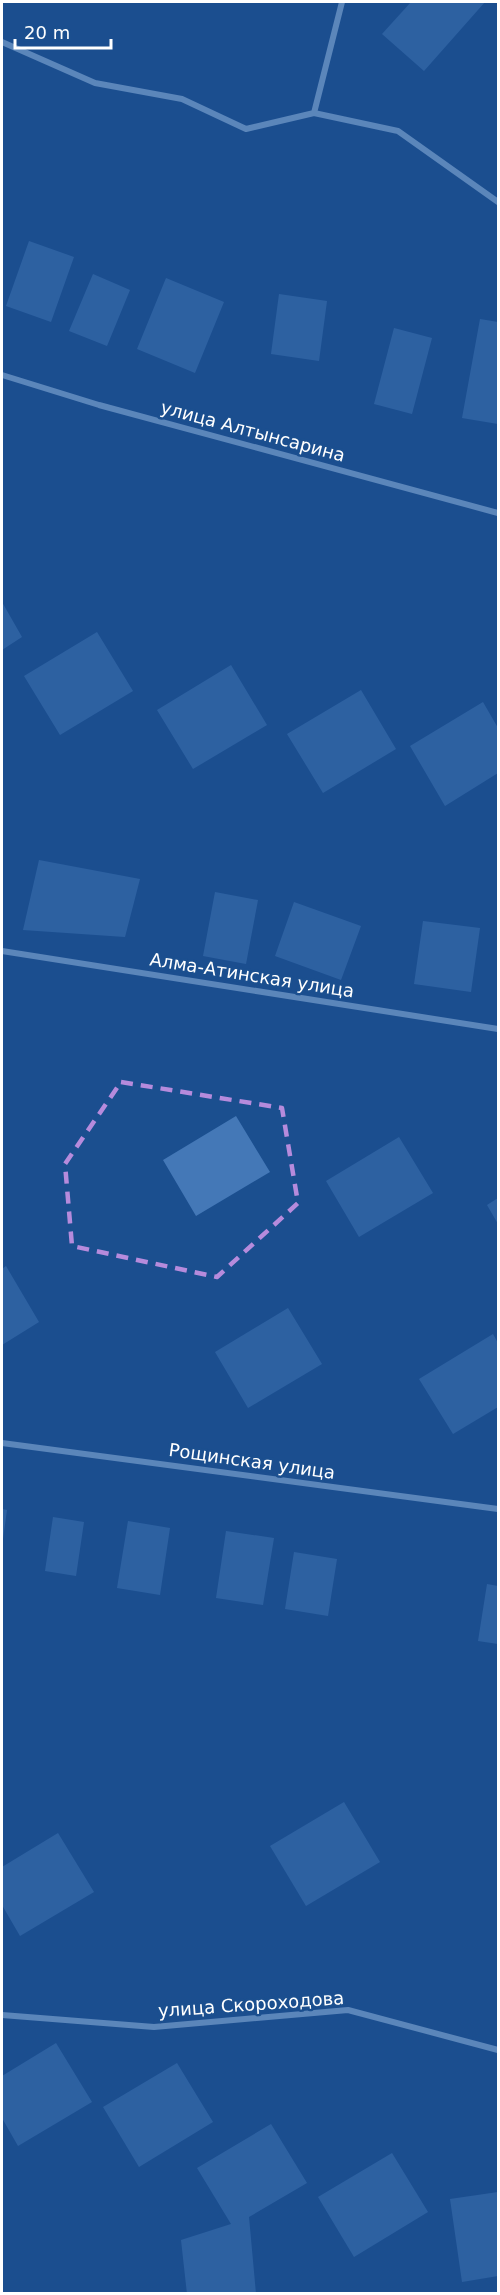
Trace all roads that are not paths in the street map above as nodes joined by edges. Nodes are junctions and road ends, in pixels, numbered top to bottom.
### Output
1 (342, 2) edge
2 (2, 42) edge
3 (314, 113) junction
4 (498, 202) edge
5 (2, 375) edge
6 (498, 513) edge
7 (2, 951) edge
8 (498, 1029) edge
9 (2, 1443) edge
10 (498, 1509) edge
11 (2, 2015) edge
12 (498, 2050) edge

1 - 3 street
2 - 3 street
3 - 4 street
5 - 6 street, улица Алтынсарина
7 - 8 street, Алма-Атинская улица
9 - 10 street, Рощинская улица
11 - 12 street, улица Скороходова

